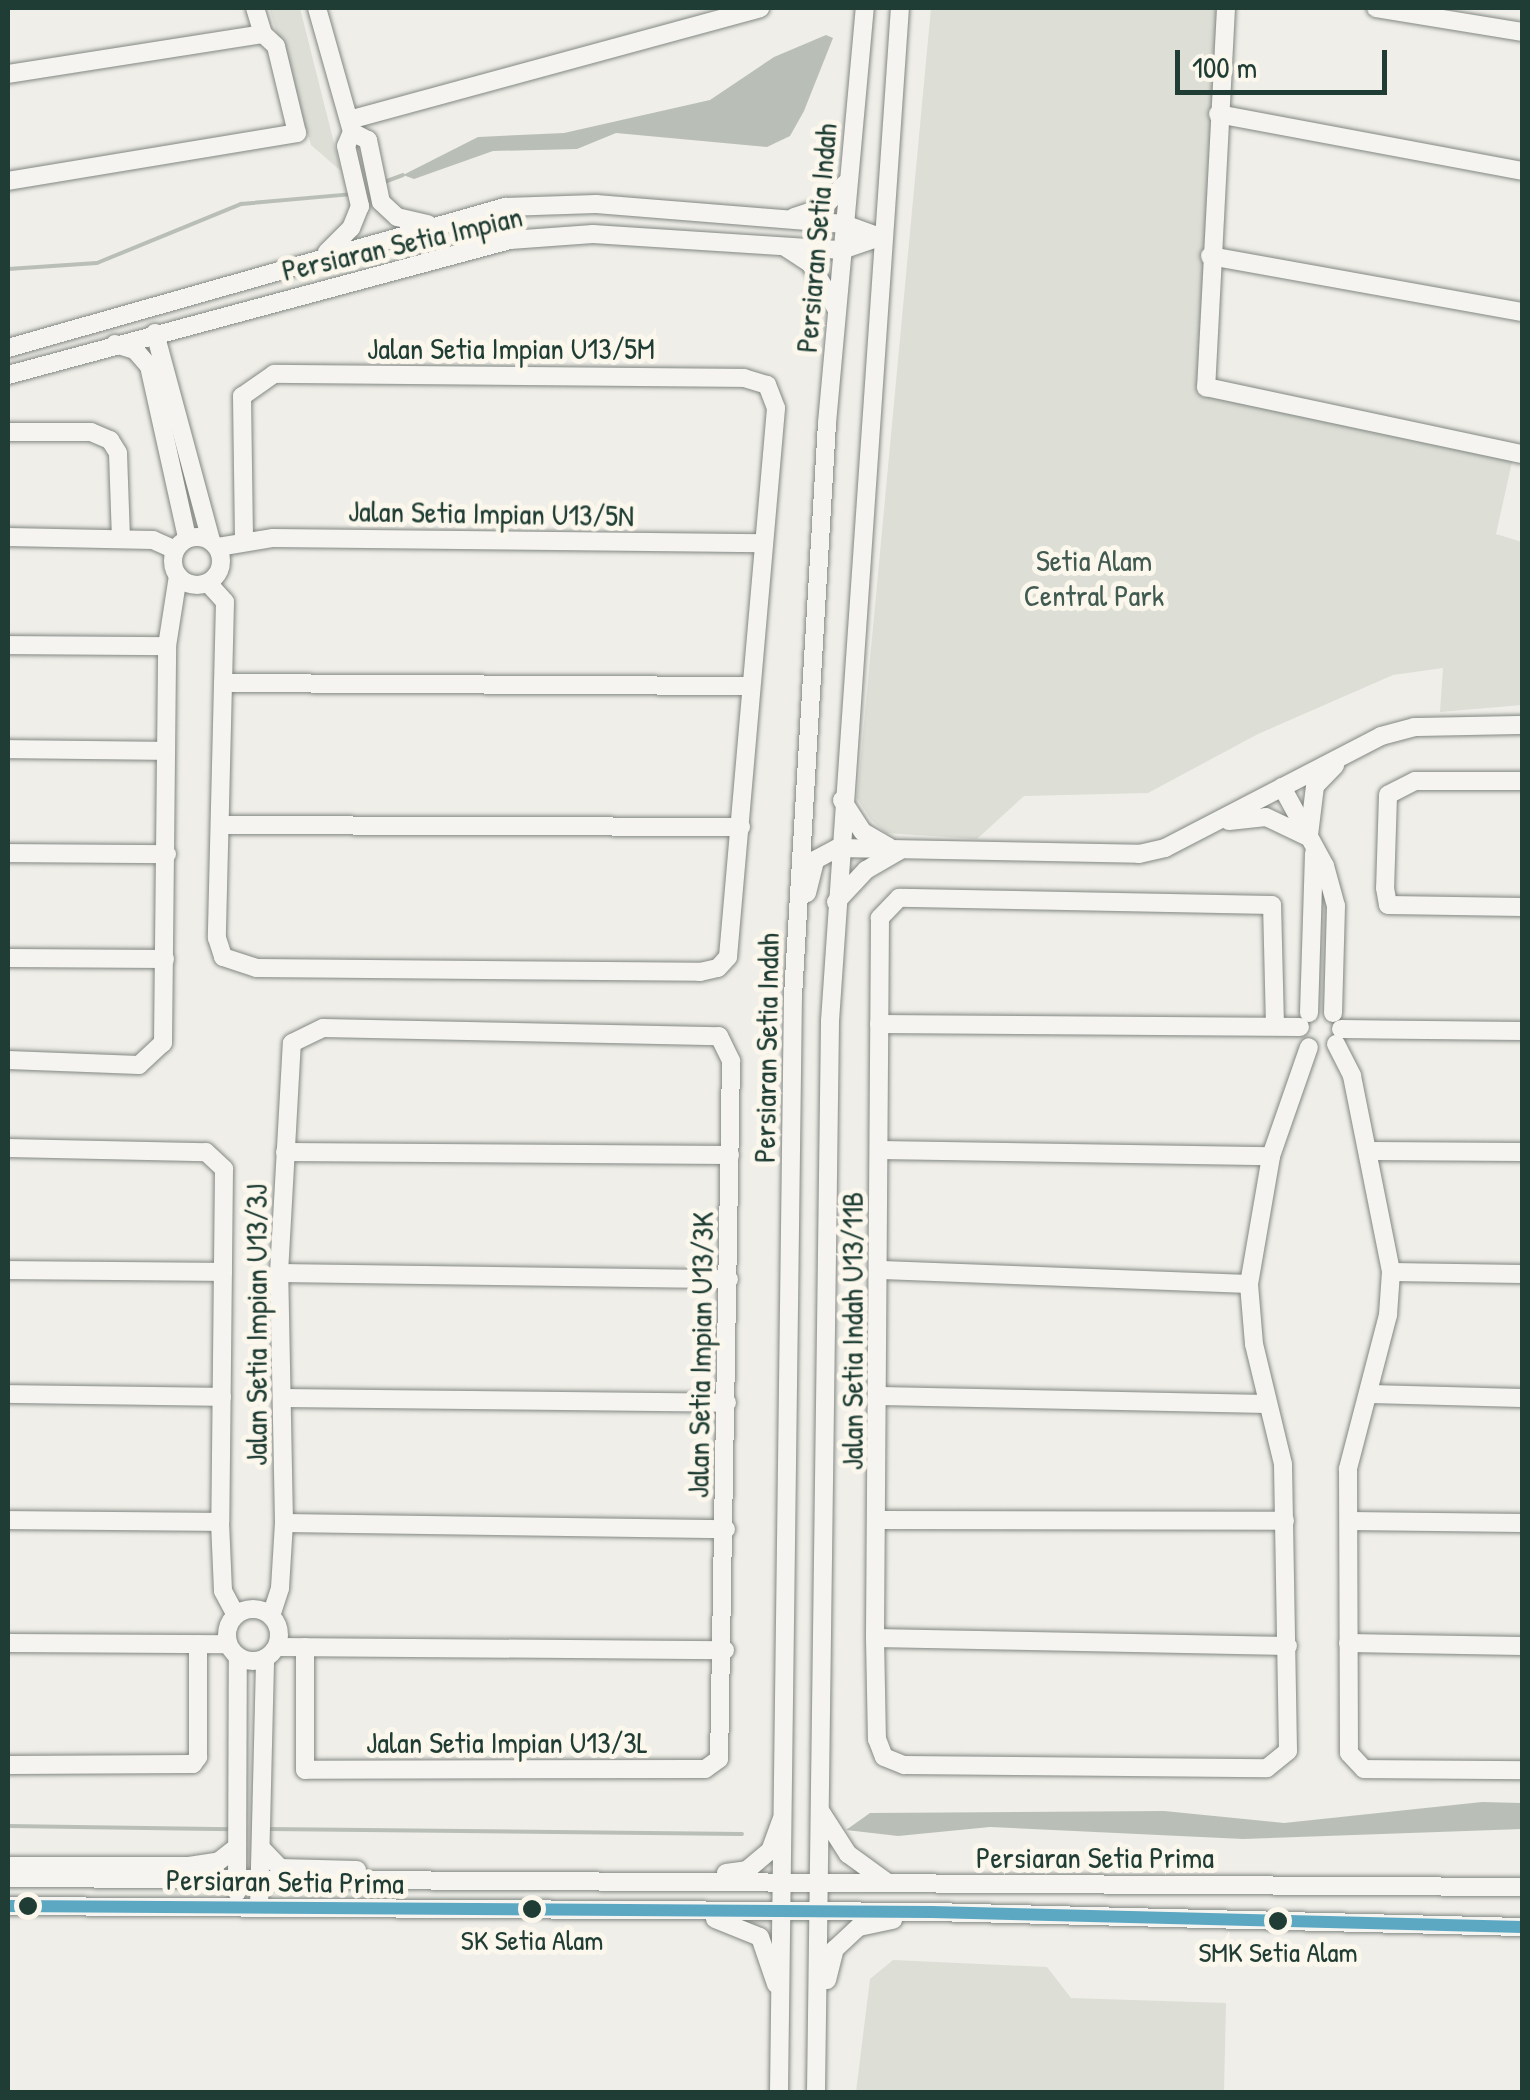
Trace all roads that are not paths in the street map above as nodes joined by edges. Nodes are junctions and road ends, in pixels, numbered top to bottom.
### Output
1 (255, 8) edge
2 (317, 8) edge
3 (760, 8) edge
4 (864, 8) edge
5 (900, 8) edge
6 (1226, 8) edge
7 (1376, 8) edge
8 (1522, 32) edge
9 (263, 34) junction
10 (8, 74) edge
11 (1218, 114) junction
12 (350, 126) junction
13 (1522, 171) edge
14 (848, 177) junction
15 (8, 181) edge
16 (784, 220) junction
17 (844, 224) junction
18 (430, 225) junction
19 (880, 237) junction
20 (783, 245) junction
21 (842, 250) junction
22 (326, 254) junction
23 (1210, 256) junction
24 (837, 310) junction
25 (1522, 312) edge
26 (189, 324) junction
27 (154, 333) junction
28 (113, 344) junction
29 (12, 347) edge
30 (164, 366) junction
31 (8, 375) edge
32 (170, 427) junction
33 (8, 432) edge
34 (1522, 454) edge
35 (8, 537) edge
36 (120, 538) junction
37 (244, 538) junction
38 (214, 543) junction
39 (764, 543) junction
40 (181, 544) junction
41 (178, 576) junction
42 (208, 582) junction
43 (8, 645) edge
44 (167, 646) junction
45 (223, 683) junction
46 (751, 686) junction
47 (1522, 725) edge
48 (8, 749) edge
49 (166, 750) junction
50 (1349, 750) junction
51 (1522, 781) edge
52 (1282, 788) junction
53 (842, 798) junction
54 (1214, 824) junction
55 (220, 825) junction
56 (740, 827) junction
57 (1312, 845) junction
58 (838, 848) junction
59 (899, 850) junction
60 (8, 853) edge
61 (167, 854) junction
62 (836, 902) junction
63 (1522, 906) edge
64 (8, 958) edge
65 (165, 960) junction
66 (793, 996) junction
67 (1304, 1020) junction
68 (878, 1024) junction
69 (1275, 1026) junction
70 (1337, 1029) junction
71 (1522, 1031) edge
72 (1309, 1046) junction
73 (8, 1060) edge
74 (731, 1061) joint
75 (8, 1148) edge
76 (880, 1150) junction
77 (1369, 1151) junction
78 (285, 1152) junction
79 (1522, 1152) edge
80 (730, 1155) junction
81 (1271, 1156) junction
82 (8, 1270) edge
83 (882, 1270) junction
84 (223, 1272) junction
85 (1391, 1272) junction
86 (280, 1274) junction
87 (1522, 1274) edge
88 (729, 1279) junction
89 (1248, 1284) junction
90 (8, 1394) edge
91 (1370, 1394) junction
92 (880, 1396) junction
93 (222, 1397) junction
94 (282, 1398) junction
95 (1522, 1398) edge
96 (727, 1403) junction
97 (1267, 1404) junction
98 (8, 1520) edge
99 (877, 1520) junction
100 (1285, 1521) junction
101 (1349, 1521) junction
102 (220, 1522) junction
103 (284, 1523) junction
104 (1522, 1523) edge
105 (726, 1528) junction
106 (236, 1614) junction
107 (271, 1616) junction
108 (876, 1638) junction
109 (8, 1642) edge
110 (1348, 1643) junction
111 (198, 1644) junction
112 (1288, 1646) junction
113 (1522, 1646) edge
114 (305, 1647) junction
115 (724, 1650) junction
116 (233, 1651) junction
117 (271, 1653) junction
118 (8, 1766) edge
119 (1522, 1770) edge
120 (786, 1806) junction
121 (821, 1812) junction
122 (237, 1847) junction
123 (261, 1848) junction
124 (8, 1866) edge
125 (8, 1878) edge
126 (237, 1881) junction
127 (260, 1881) junction
128 (784, 1881) junction
129 (422, 1882) junction
130 (820, 1883) junction
131 (888, 1884) junction
132 (618, 1886) junction
133 (1522, 1886) edge
134 (8, 1906) edge
135 (236, 1908) junction
136 (259, 1908) junction
137 (783, 1912) junction
138 (820, 1912) junction
139 (932, 1912) junction
140 (675, 1914) junction
141 (1522, 1927) edge
142 (781, 1999) junction
143 (820, 2009) junction
144 (780, 2092) edge
145 (816, 2092) edge

1 - 9 street
2 - 12 street
3 - 12 street
4 - 14 street, Persiaran Setia Indah
5 - 19 street
6 - 11 street
7 - 8 street
9 - 10 street
9 - 15 street
11 - 13 street
11 - 23 street
12 - 18 street
12 - 22 street
14 - 16 street
14 - 17 street, Persiaran Setia Indah
16 - 17 street, Persiaran Setia Impian
16 - 18 street, Persiaran Setia Impian
17 - 19 street, Persiaran Setia Impian
17 - 21 street, Persiaran Setia Indah
18 - 22 street, Persiaran Setia Impian
19 - 21 street, Persiaran Setia Impian
19 - 53 street
20 - 21 street, Persiaran Setia Impian
20 - 24 street
20 - 26 street, Persiaran Setia Impian
21 - 24 street, Persiaran Setia Indah
22 - 29 street, Persiaran Setia Impian
23 - 25 street
23 - 34 street
24 - 66 street, Persiaran Setia Indah
26 - 27 street, Persiaran Setia Impian
26 - 30 street
27 - 28 street, Persiaran Setia Impian
27 - 29 street
27 - 30 street
28 - 31 street, Persiaran Setia Impian
28 - 32 street
30 - 32 street
32 - 38 street
32 - 40 street
33 - 36 street
35 - 36 street
36 - 40 street
37 - 38 street, Jalan Setia Impian U13/5N
37 - 39 street, Jalan Setia Impian U13/5N
37 - 39 street, Jalan Setia Impian U13/5M
38 - 40 street
38 - 42 street
39 - 46 street
40 - 41 street
41 - 42 street
41 - 44 street
42 - 45 street
43 - 44 street
44 - 49 street
45 - 46 street
45 - 55 street
46 - 56 street
47 - 50 street
48 - 49 street
49 - 61 street
50 - 52 street
50 - 57 street
51 - 63 street
52 - 54 street
52 - 57 street
53 - 58 street
53 - 59 street
54 - 57 street
54 - 59 street
55 - 56 street
55 - 56 street
57 - 67 street
57 - 70 street
58 - 59 street
58 - 62 street
58 - 66 street
59 - 62 street
60 - 61 street
61 - 65 street
62 - 121 street
64 - 65 street
65 - 73 street
66 - 120 street, Persiaran Setia Indah
67 - 69 street
67 - 70 street
67 - 72 street
68 - 69 street
68 - 69 street, Jalan Setia Indah U13/11B
68 - 76 street, Jalan Setia Indah U13/11B
70 - 71 street
70 - 72 street
70 - 77 street
72 - 81 street
74 - 78 street, Jalan Setia Impian U13/3J
74 - 80 street, Jalan Setia Impian U13/3K
75 - 84 street
76 - 81 street
76 - 83 street, Jalan Setia Indah U13/11B
77 - 79 street
77 - 85 street
78 - 80 street
78 - 86 street, Jalan Setia Impian U13/3J
80 - 88 street, Jalan Setia Impian U13/3K
81 - 89 street
82 - 84 street
83 - 89 street
83 - 92 street, Jalan Setia Indah U13/11B
84 - 93 street
85 - 87 street
85 - 91 street
86 - 88 street
86 - 94 street, Jalan Setia Impian U13/3J
88 - 96 street, Jalan Setia Impian U13/3K
89 - 97 street
90 - 93 street
91 - 95 street
91 - 101 street
92 - 97 street
92 - 99 street, Jalan Setia Indah U13/11B
93 - 102 street
94 - 96 street
94 - 103 street, Jalan Setia Impian U13/3J
96 - 105 street, Jalan Setia Impian U13/3K
97 - 100 street
98 - 102 street
99 - 100 street
99 - 108 street, Jalan Setia Indah U13/11B
100 - 112 street
101 - 104 street
101 - 110 street
102 - 106 street
103 - 105 street
103 - 107 street, Jalan Setia Impian U13/3J
105 - 115 street, Jalan Setia Impian U13/3K
106 - 107 street
106 - 116 street
107 - 117 street
108 - 112 street
108 - 112 street, Jalan Setia Indah U13/11B
109 - 111 street
110 - 113 street
110 - 119 street
111 - 116 street
111 - 118 street
114 - 115 street
114 - 115 street, Jalan Setia Impian U13/3L
114 - 117 street
116 - 117 street
116 - 122 street
117 - 123 street
120 - 128 street, Persiaran Setia Indah
120 - 132 street
121 - 130 street
121 - 131 street
122 - 124 street
122 - 126 street
123 - 127 street
123 - 129 street
125 - 126 street, Persiaran Setia Prima
126 - 127 street, Persiaran Setia Prima
126 - 135 street
127 - 129 street, Persiaran Setia Prima
127 - 136 street
128 - 130 street, Persiaran Setia Prima
128 - 132 street, Persiaran Setia Prima
128 - 137 street, Persiaran Setia Indah
129 - 132 street, Persiaran Setia Prima
130 - 131 street, Persiaran Setia Prima
130 - 138 street
131 - 133 street, Persiaran Setia Prima
134 - 135 street, Persiaran Setia Prima
135 - 136 street, Persiaran Setia Prima
136 - 140 street, Persiaran Setia Prima
137 - 138 street, Persiaran Setia Prima
137 - 140 street, Persiaran Setia Prima
137 - 142 street, Persiaran Setia Indah
138 - 139 street, Persiaran Setia Prima
138 - 143 street
139 - 141 street, Persiaran Setia Prima
139 - 143 street
140 - 142 street
142 - 144 street, Persiaran Setia Indah
143 - 145 street

